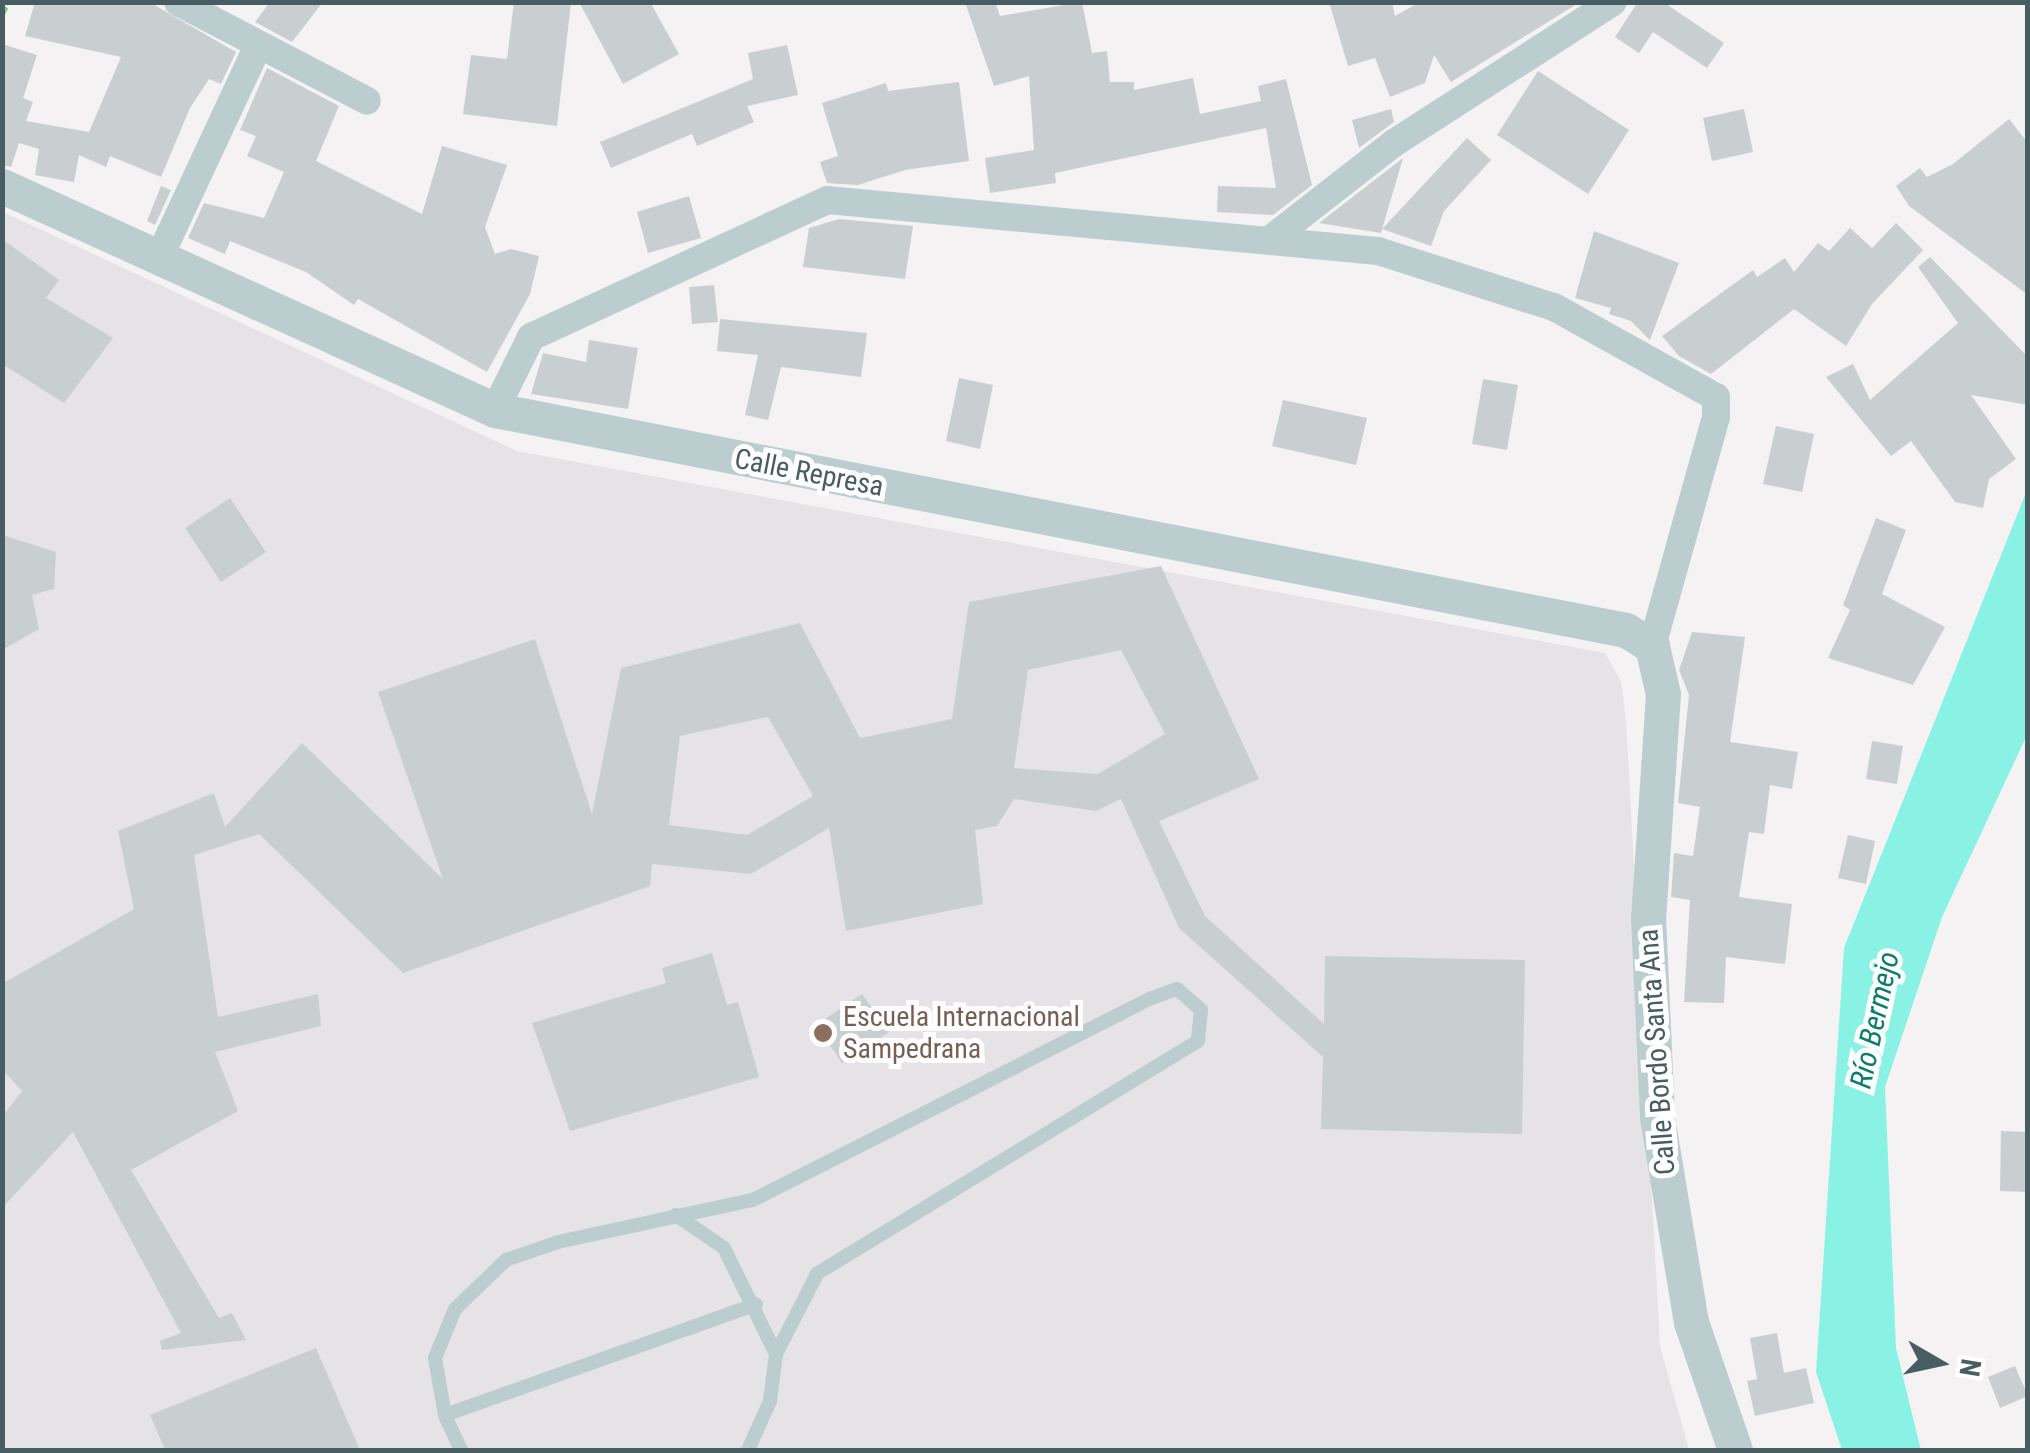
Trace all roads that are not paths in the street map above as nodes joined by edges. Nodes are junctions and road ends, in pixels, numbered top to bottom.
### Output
1 (178, 2) edge
2 (1613, 2) edge
3 (257, 48) junction
4 (367, 102) dead end
5 (2, 186) edge
6 (1272, 238) junction
7 (159, 258) junction
8 (495, 410) junction
9 (1652, 646) junction
10 (676, 1214) junction
11 (756, 1304) junction
12 (776, 1354) junction
13 (445, 1414) junction
14 (461, 1450) edge
15 (748, 1450) edge
16 (1735, 1450) edge

1 - 3 street
2 - 6 street
3 - 4 street
3 - 7 street
5 - 7 street, Calle Represa
6 - 8 street
6 - 9 street
7 - 8 street, Calle Represa
8 - 9 street, Calle Represa
9 - 16 street, Calle Bordo Santa Ana
10 - 11 lane
10 - 12 lane
10 - 13 lane
11 - 12 lane
11 - 13 lane
12 - 15 lane
13 - 14 lane

